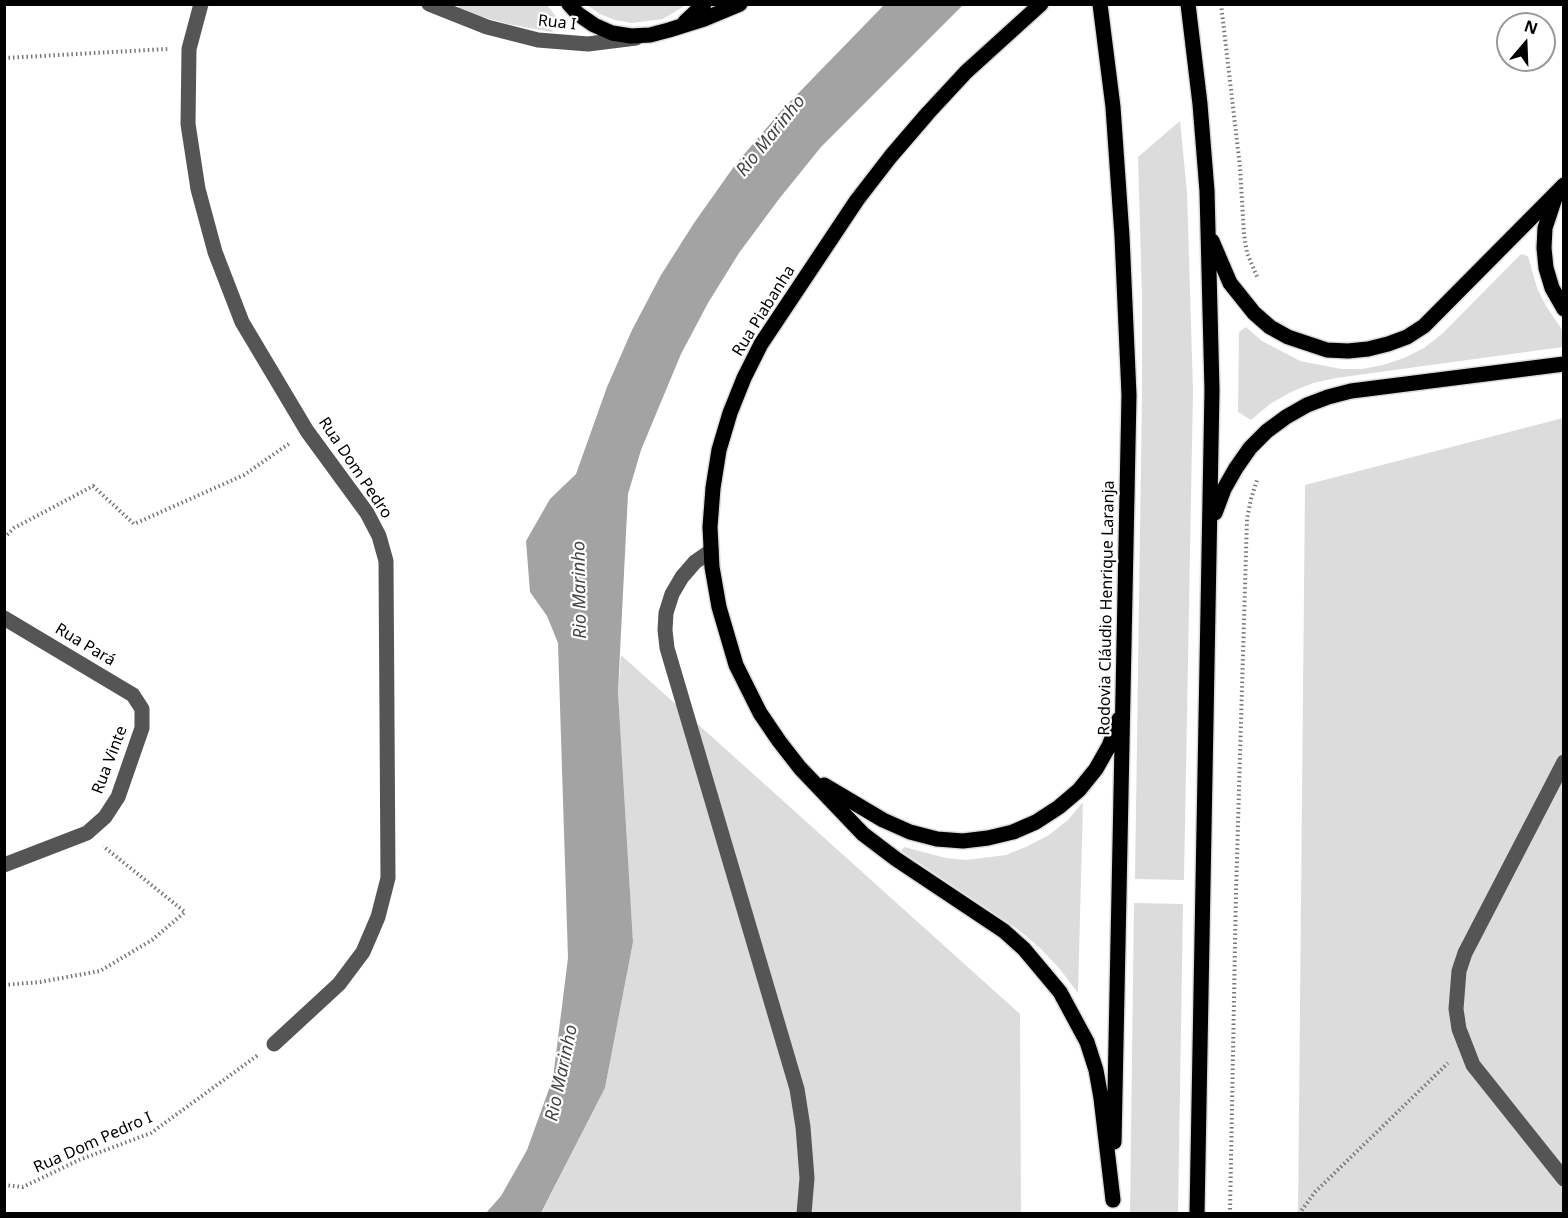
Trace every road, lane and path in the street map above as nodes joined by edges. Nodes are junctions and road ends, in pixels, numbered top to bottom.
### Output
1 (201, 4) edge
2 (429, 4) edge
3 (569, 4) edge
4 (704, 4) edge
5 (740, 4) edge
6 (1041, 4) edge
7 (1100, 4) edge
8 (1188, 4) edge
9 (1221, 4) edge
10 (669, 30) junction
11 (650, 35) junction
12 (189, 49) junction
13 (4, 58) edge
14 (1561, 187) edge
15 (1209, 232) junction
16 (1263, 288) dead end
17 (1563, 309) edge
18 (1563, 364) edge
19 (307, 431) junction
20 (1258, 479) dead end
21 (1210, 534) junction
22 (4, 538) edge
23 (711, 551) junction
24 (4, 618) edge
25 (1124, 694) junction
26 (142, 709) joint
27 (1563, 762) edge
28 (800, 768) junction
29 (87, 833) junction
30 (4, 865) edge
31 (4, 985) edge
32 (274, 1044) joint
33 (1465, 1047) junction
34 (1563, 1179) edge
35 (4, 1185) edge
36 (1113, 1207) edge
37 (804, 1214) edge
38 (1197, 1214) edge
39 (1230, 1214) edge
40 (1299, 1214) edge

1 - 12 street, Rua Dom Pedro
2 - 11 street, Rua I
3 - 11 main road
4 - 10 main road
5 - 10 main road
6 - 23 main road, Rua Piabanha
7 - 25 main road, Rodovia Cláudio Henrique Laranja
8 - 15 main road
9 - 16 path
10 - 11 main road
12 - 13 path
12 - 19 street, Rua Dom Pedro
14 - 15 main road
14 - 17 main road
15 - 21 main road
18 - 21 main road
19 - 22 path
19 - 32 street, Rua Dom Pedro
20 - 39 path
21 - 38 main road
23 - 28 main road, Rua Piabanha
23 - 37 street
24 - 26 street, Rua Pará
25 - 28 main road
25 - 36 main road, Rodovia Cláudio Henrique Laranja
26 - 29 street, Rua Vinte
27 - 33 street
28 - 36 main road
29 - 30 street, Rua Vinte
29 - 31 path
32 - 35 path, Rua Dom Pedro I
33 - 34 street
33 - 40 path

